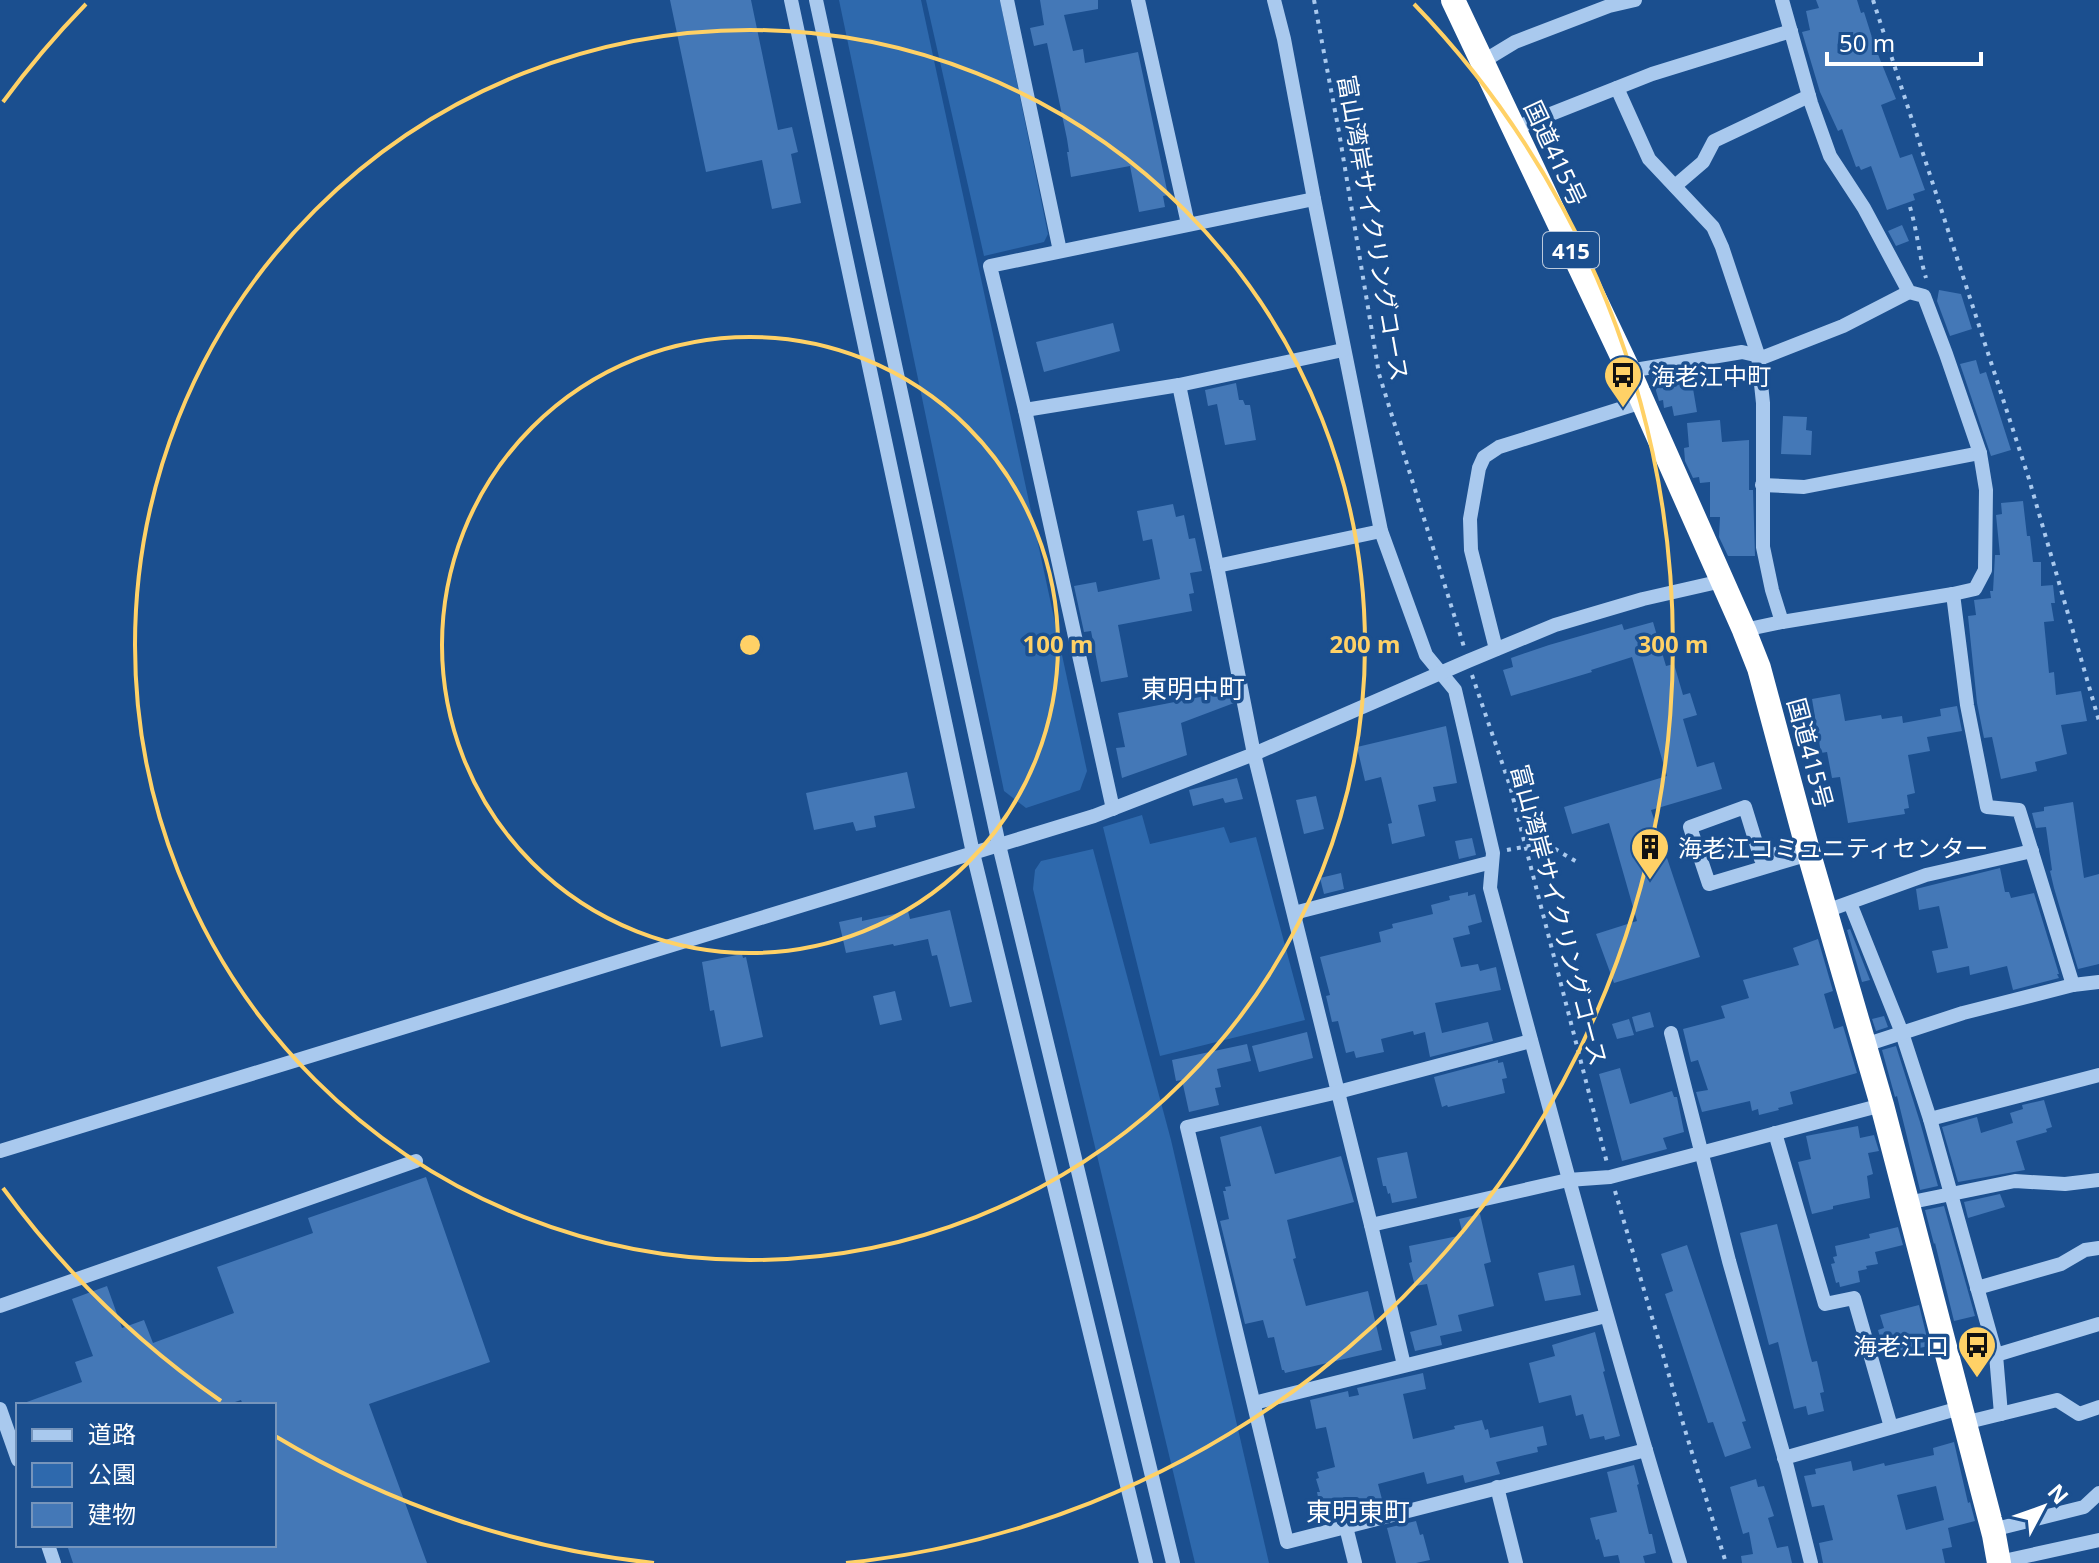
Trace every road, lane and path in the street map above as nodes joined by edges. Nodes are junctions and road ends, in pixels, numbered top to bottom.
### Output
1 (791, 0) edge
2 (816, 0) edge
3 (1007, 0) edge
4 (1138, 0) edge
5 (1274, 0) edge
6 (1314, 0) edge
7 (1453, 0) edge
8 (1635, 0) edge
9 (1782, 0) edge
10 (1873, 0) edge
11 (1791, 31) junction
12 (1482, 62) junction
13 (1617, 88) junction
14 (1809, 96) junction
15 (1513, 129) junction
16 (1675, 186) junction
17 (1314, 199) junction
18 (1910, 207) dead end
19 (1188, 224) junction
20 (1060, 251) junction
21 (1916, 294) junction
22 (1343, 350) junction
23 (1758, 355) junction
24 (1629, 371) junction
25 (1179, 385) junction
26 (1642, 402) junction
27 (1025, 410) junction
28 (1980, 453) junction
29 (1762, 485) junction
30 (1381, 531) junction
31 (1217, 566) junction
32 (1722, 581) junction
33 (1953, 594) junction
34 (1782, 622) junction
35 (1744, 630) junction
36 (1462, 643) dead end
37 (1496, 649) junction
38 (1441, 673) junction
39 (1474, 679) dead end
40 (2099, 721) edge
41 (1254, 754) junction
42 (1113, 809) junction
43 (999, 845) junction
44 (1525, 846) junction
45 (1808, 849) junction
46 (2032, 851) junction
47 (973, 853) junction
48 (1493, 857) junction
49 (1577, 862) dead end
50 (1850, 903) junction
51 (1826, 911) junction
52 (1294, 913) junction
53 (2099, 982) edge
54 (2073, 985) junction
55 (1671, 1033) dead end
56 (1902, 1033) junction
57 (1531, 1041) junction
58 (1865, 1045) junction
59 (2099, 1075) edge
60 (1338, 1092) junction
61 (1882, 1105) junction
62 (1930, 1119) junction
63 (1775, 1133) junction
64 (0, 1151) edge
65 (1702, 1152) junction
66 (416, 1161) dead end
67 (1607, 1162) dead end
68 (1579, 1179) junction
69 (2099, 1180) edge
70 (1614, 1189) dead end
71 (1951, 1194) junction
72 (1907, 1203) junction
73 (1371, 1225) junction
74 (2099, 1248) edge
75 (1977, 1288) junction
76 (0, 1306) edge
77 (1606, 1316) junction
78 (2099, 1324) edge
79 (1996, 1355) junction
80 (1404, 1365) junction
81 (1254, 1403) junction
82 (2099, 1407) edge
83 (0, 1409) edge
84 (2001, 1414) junction
85 (1962, 1415) junction
86 (1891, 1427) junction
87 (1646, 1450) junction
88 (16, 1454) edge
89 (1784, 1458) junction
90 (1497, 1487) junction
91 (2099, 1493) edge
92 (1346, 1527) junction
93 (1992, 1530) junction
94 (2099, 1540) edge
95 (1999, 1562) edge
96 (1146, 1563) edge
97 (1173, 1563) edge
98 (1355, 1563) edge
99 (1516, 1563) edge
100 (1680, 1563) edge
101 (1726, 1563) edge
102 (1811, 1563) edge

1 - 47 street
2 - 43 street
3 - 20 street
4 - 19 street
5 - 17 street
6 - 36 path, 富山湾岸サイクリングコース
7 - 12 highway, 国道415号 / 415
8 - 12 street
9 - 11 street
10 - 40 path
11 - 13 street
11 - 14 street
12 - 15 highway, 国道415号 / 415
13 - 15 street
13 - 16 street
14 - 16 street
14 - 21 street
15 - 24 highway, 国道415号 / 415
16 - 23 street
17 - 19 street
17 - 22 street
18 - 21 path
19 - 20 street
20 - 27 street
21 - 23 street
21 - 28 street
22 - 25 street
22 - 30 street
23 - 24 street
23 - 29 street
24 - 26 highway, 国道415号 / 415
25 - 27 street
25 - 31 street
26 - 32 highway, 国道415号 / 415
26 - 37 street
27 - 42 street
28 - 29 street
28 - 33 street
29 - 34 street
30 - 31 street
30 - 38 street
31 - 41 street
32 - 35 highway, 国道415号 / 415
32 - 37 street
33 - 34 street
33 - 46 street
34 - 35 street
35 - 45 highway, 国道415号 / 415
37 - 38 street
38 - 41 street
38 - 48 street
39 - 44 path, 富山湾岸サイクリングコース
41 - 42 street
41 - 52 street
42 - 43 street
43 - 47 street
43 - 97 street
44 - 48 path
44 - 49 path
44 - 67 path, 富山湾岸サイクリングコース
45 - 45 street
45 - 51 highway, 国道415号 / 415
46 - 50 street
46 - 54 street
47 - 64 street
47 - 96 street
48 - 52 street
48 - 57 street
50 - 51 street
50 - 56 street
51 - 58 highway, 国道415号 / 415
52 - 60 street
53 - 54 street
54 - 56 street
55 - 65 street
56 - 58 street
56 - 62 street
57 - 60 street
57 - 68 street
58 - 61 highway, 国道415号 / 415
59 - 62 street
60 - 73 street
60 - 81 street
61 - 63 street
61 - 72 highway, 国道415号 / 415
62 - 71 street
63 - 65 street
63 - 86 street
65 - 68 street
65 - 89 street
66 - 76 street
68 - 73 street
68 - 77 street
69 - 71 street
70 - 101 path
71 - 72 street
71 - 75 street
72 - 85 highway, 国道415号 / 415
73 - 80 street
74 - 75 street
75 - 79 street
77 - 80 street
77 - 87 street
78 - 79 street
79 - 84 street
80 - 81 street
81 - 92 street
82 - 84 street
83 - 88 street
84 - 85 street
85 - 86 street
85 - 93 highway, 国道415号 / 415
86 - 89 street
87 - 90 street
87 - 100 street
89 - 102 street
90 - 92 street
90 - 99 street
91 - 93 street
92 - 98 street
93 - 95 highway, 国道415号 / 415
94 - 95 street

